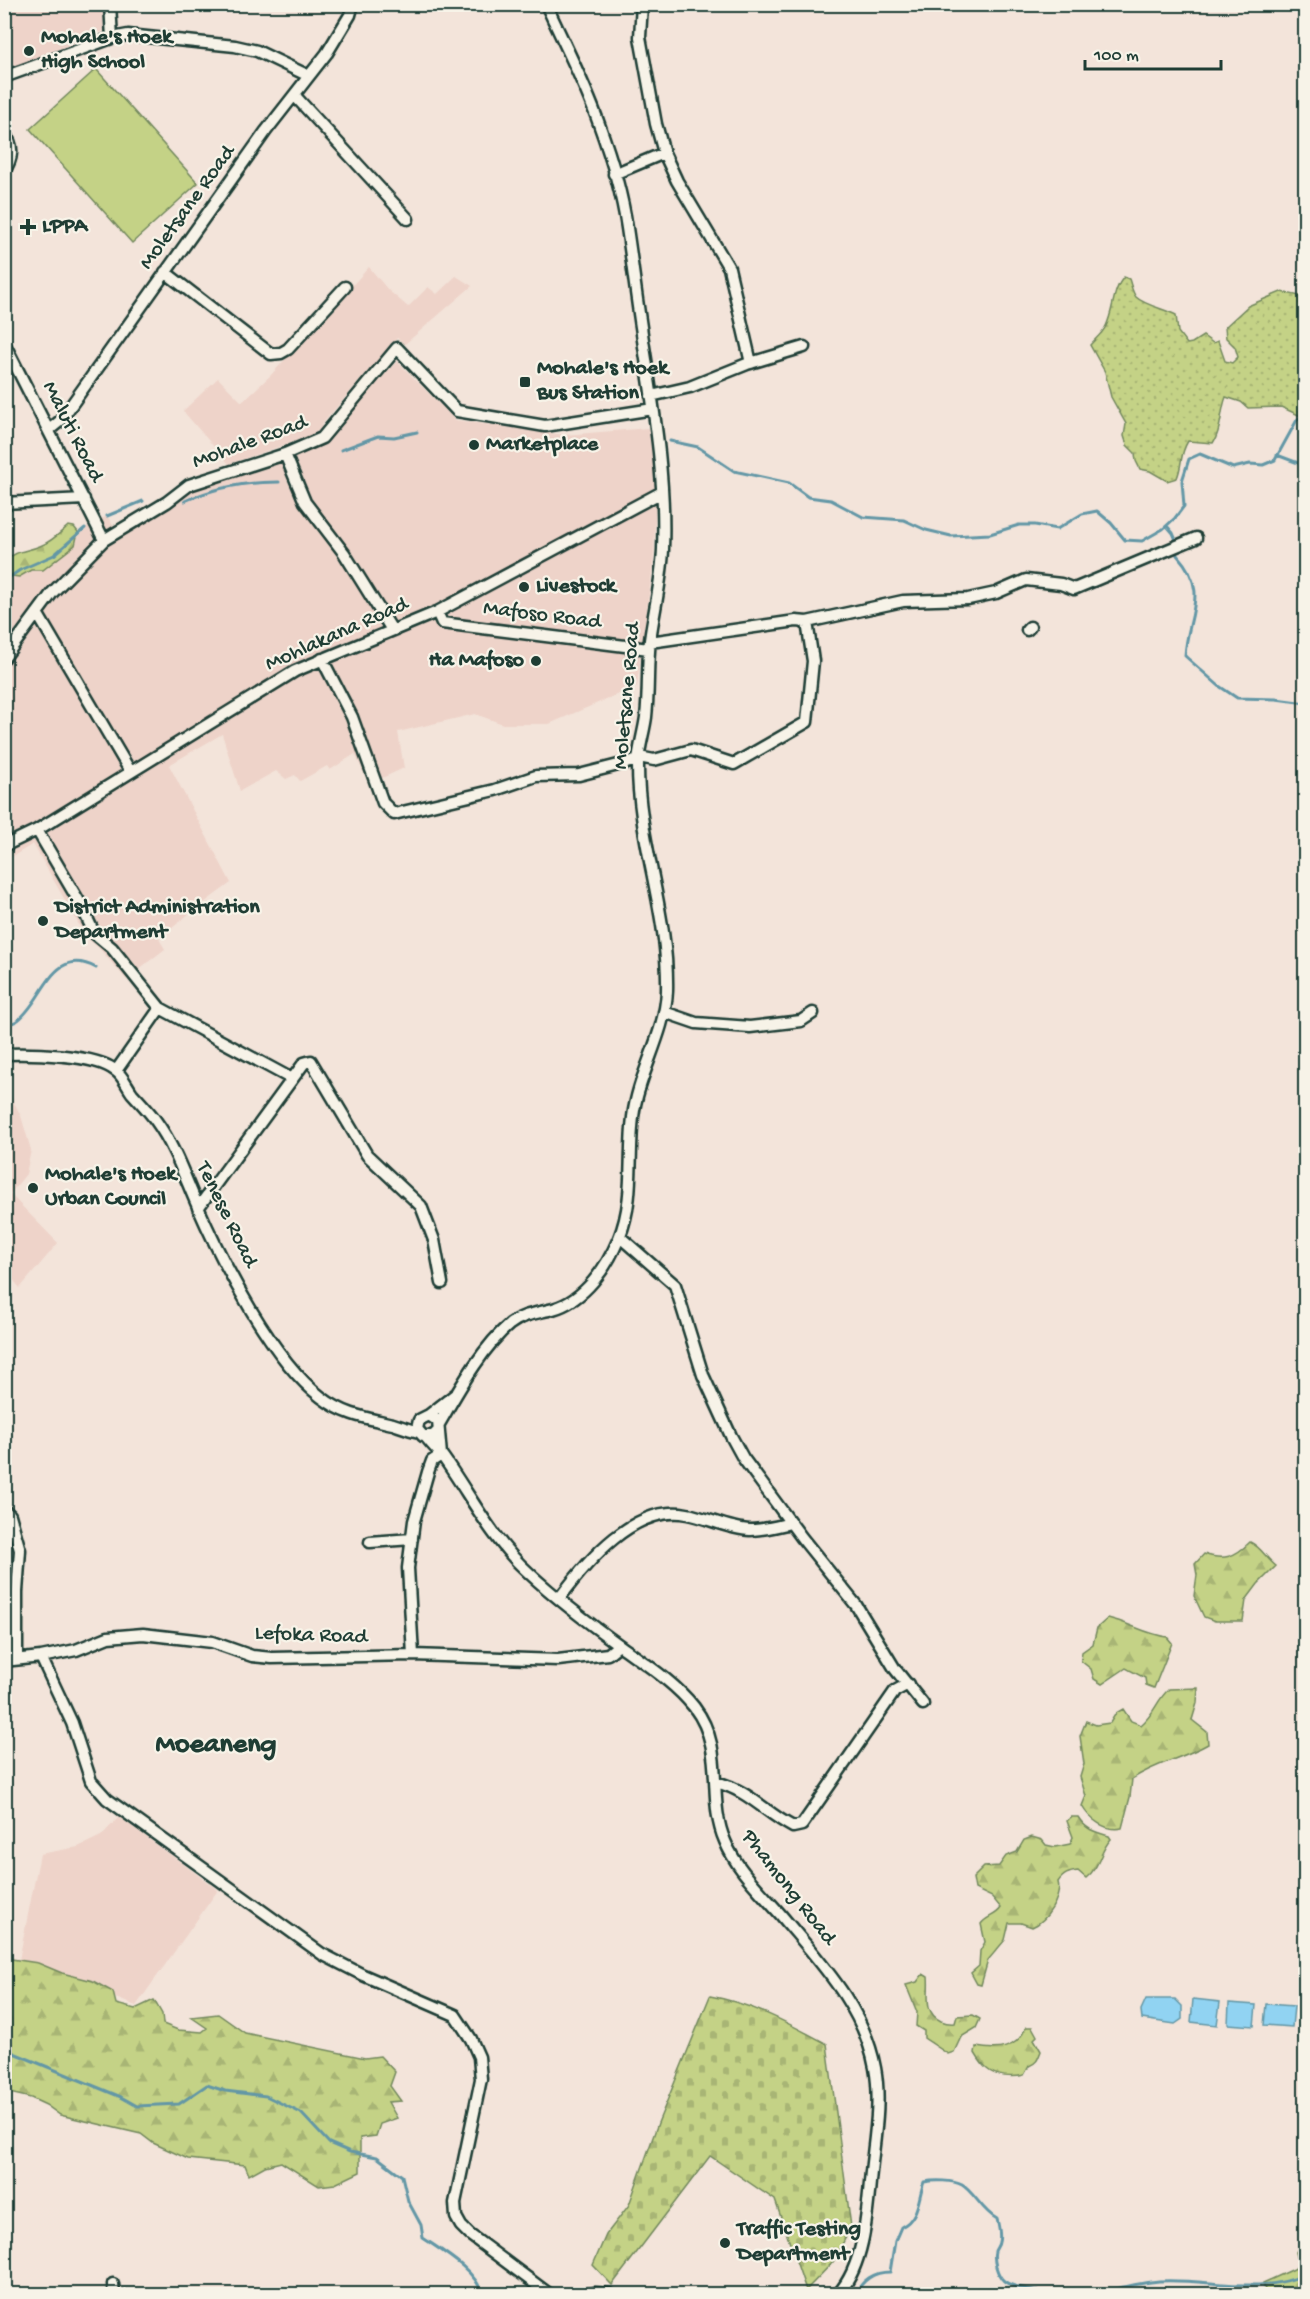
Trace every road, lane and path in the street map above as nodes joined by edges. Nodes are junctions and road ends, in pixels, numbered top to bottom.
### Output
1 (110, 4) edge
2 (353, 4) edge
3 (546, 4) edge
4 (642, 4) edge
5 (112, 38) junction
6 (309, 76) junction
7 (4, 77) edge
8 (295, 96) junction
9 (4, 134) edge
10 (664, 153) junction
11 (4, 171) edge
12 (614, 174) junction
13 (408, 219) dead end
14 (165, 272) junction
15 (345, 286) dead end
16 (4, 343) edge
17 (804, 346) dead end
18 (751, 363) junction
19 (651, 396) junction
20 (653, 409) junction
21 (49, 429) junction
22 (285, 454) junction
23 (662, 492) junction
24 (84, 499) junction
25 (4, 503) edge
26 (1196, 538) dead end
27 (104, 540) junction
28 (437, 612) junction
29 (37, 613) junction
30 (807, 622) junction
31 (392, 630) junction
32 (650, 646) junction
33 (4, 658) edge
34 (322, 659) junction
35 (638, 759) junction
36 (130, 771) junction
37 (37, 830) junction
38 (6, 844) edge
39 (160, 1008) junction
40 (664, 1012) junction
41 (813, 1013) dead end
42 (4, 1054) edge
43 (116, 1071) junction
44 (292, 1079) junction
45 (198, 1208) junction
46 (620, 1237) junction
47 (442, 1282) dead end
48 (456, 1394) junction
49 (424, 1418) junction
50 (400, 1426) junction
51 (439, 1428) junction
52 (422, 1435) junction
53 (441, 1455) junction
54 (4, 1510) edge
55 (791, 1523) junction
56 (412, 1539) junction
57 (370, 1542) dead end
58 (559, 1599) junction
59 (619, 1645) junction
60 (413, 1656) junction
61 (41, 1657) junction
62 (17, 1659) junction
63 (4, 1661) edge
64 (908, 1684) junction
65 (923, 1704) dead end
66 (716, 1782) junction
67 (549, 2295) edge
68 (587, 2295) edge
69 (609, 2295) edge
70 (838, 2295) edge

1 - 5 street
2 - 6 street, Moletsane Road
3 - 12 street, Moletsane Road
4 - 10 street
5 - 6 street
5 - 7 street
6 - 8 street, Moletsane Road
8 - 13 street
8 - 14 street, Moletsane Road
9 - 11 street
10 - 12 street
10 - 18 street
12 - 19 street, Moletsane Road
14 - 15 street
14 - 21 street, Moletsane Road
16 - 21 street, Maluti Road
17 - 18 street
18 - 19 street
19 - 20 street, Moletsane Road
20 - 22 street, Mohale Road
20 - 23 street, Moletsane Road
21 - 24 street, Maluti Road
22 - 27 street, Mohale Road
22 - 31 street
23 - 28 street, Mohlakana Road
23 - 32 street, Moletsane Road
24 - 25 street
24 - 27 street, Maluti Road
26 - 30 street
27 - 29 street, Mohale Road
28 - 31 street, Mohlakana Road
28 - 32 street, Mafoso Road
29 - 33 street, Mohale Road
29 - 36 street
30 - 32 street
30 - 35 street
31 - 34 street, Mohlakana Road
32 - 35 street, Moletsane Road
34 - 35 street
34 - 36 street, Mohlakana Road
35 - 40 street, Moletsane Road
36 - 37 street, Mohlakana Road
37 - 38 street, Mohlakana Road
37 - 39 street
39 - 43 street
39 - 44 street
40 - 41 street
40 - 46 street, Moletsane Road
42 - 43 street
43 - 45 street, Tenese Road
44 - 45 street
44 - 47 street
45 - 50 street, Tenese Road
46 - 48 street, Moletsane Road
46 - 55 street
48 - 49 street, Moletsane Road
48 - 51 street, Moletsane Road
49 - 50 street, Tenese Road
49 - 51 street
49 - 52 street
50 - 52 street, Tenese Road
51 - 52 street
51 - 53 street, Phamong Road
52 - 53 street, Phamong Road
53 - 56 street
53 - 58 street, Phamong Road
54 - 62 street
55 - 58 street
55 - 64 street
56 - 57 street
56 - 60 street
58 - 59 street, Phamong Road
59 - 60 street, Lefoka Road
59 - 66 street, Phamong Road
60 - 61 street, Lefoka Road
61 - 62 street, Lefoka Road
61 - 67 street
62 - 63 street, Lefoka Road
64 - 65 street
64 - 66 street
66 - 70 street, Phamong Road
68 - 69 street

